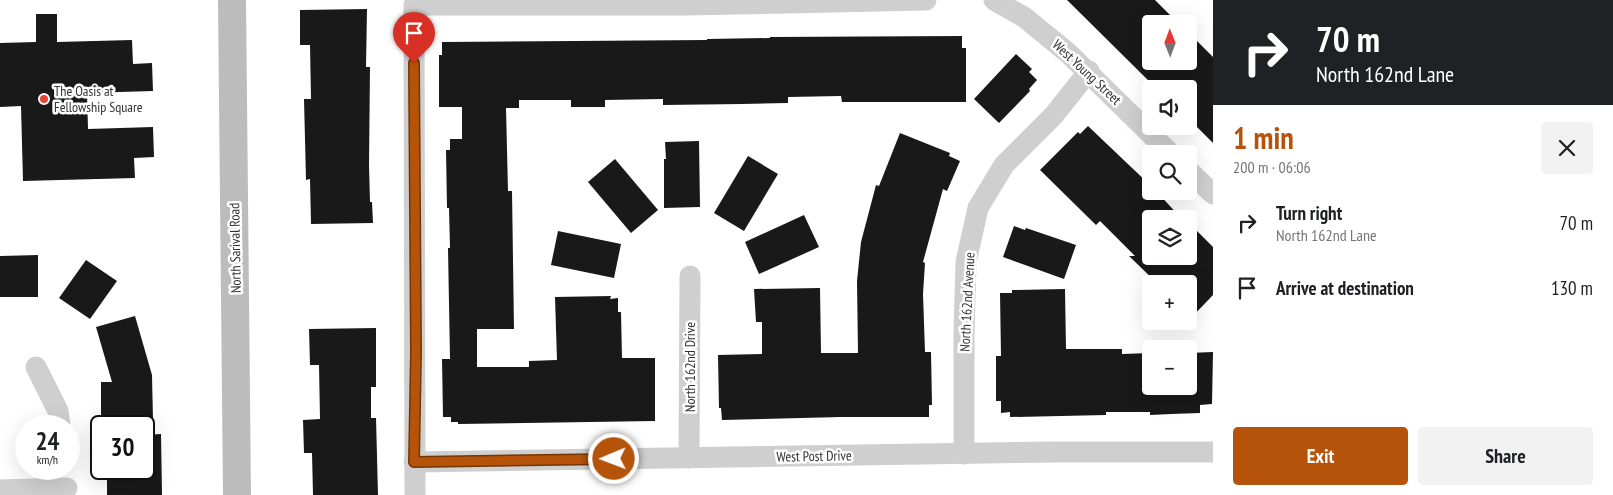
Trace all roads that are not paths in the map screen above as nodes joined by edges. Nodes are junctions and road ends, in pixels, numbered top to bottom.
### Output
1 (232, 0) edge
2 (926, 0) edge
3 (994, 0) edge
4 (1089, 71) junction
5 (1163, 145) edge
6 (1197, 179) edge
7 (1213, 194) edge
8 (690, 276) dead end
9 (36, 367) dead end
10 (59, 415) edge
11 (1213, 452) edge
12 (964, 454) junction
13 (689, 458) junction
14 (414, 462) junction
15 (66, 484) edge
16 (0, 490) edge
17 (237, 495) edge
18 (415, 495) edge

1 - 17 main road, North Sarival Road
2 - 14 street
3 - 4 street, West Young Street
4 - 5 street, West Young Street
4 - 12 street, North 162nd Avenue
6 - 7 street
8 - 13 street, North 162nd Drive
9 - 10 street
11 - 12 street, West Post Drive
12 - 13 street, West Post Drive
13 - 14 street, West Post Drive
14 - 18 street
15 - 16 street

